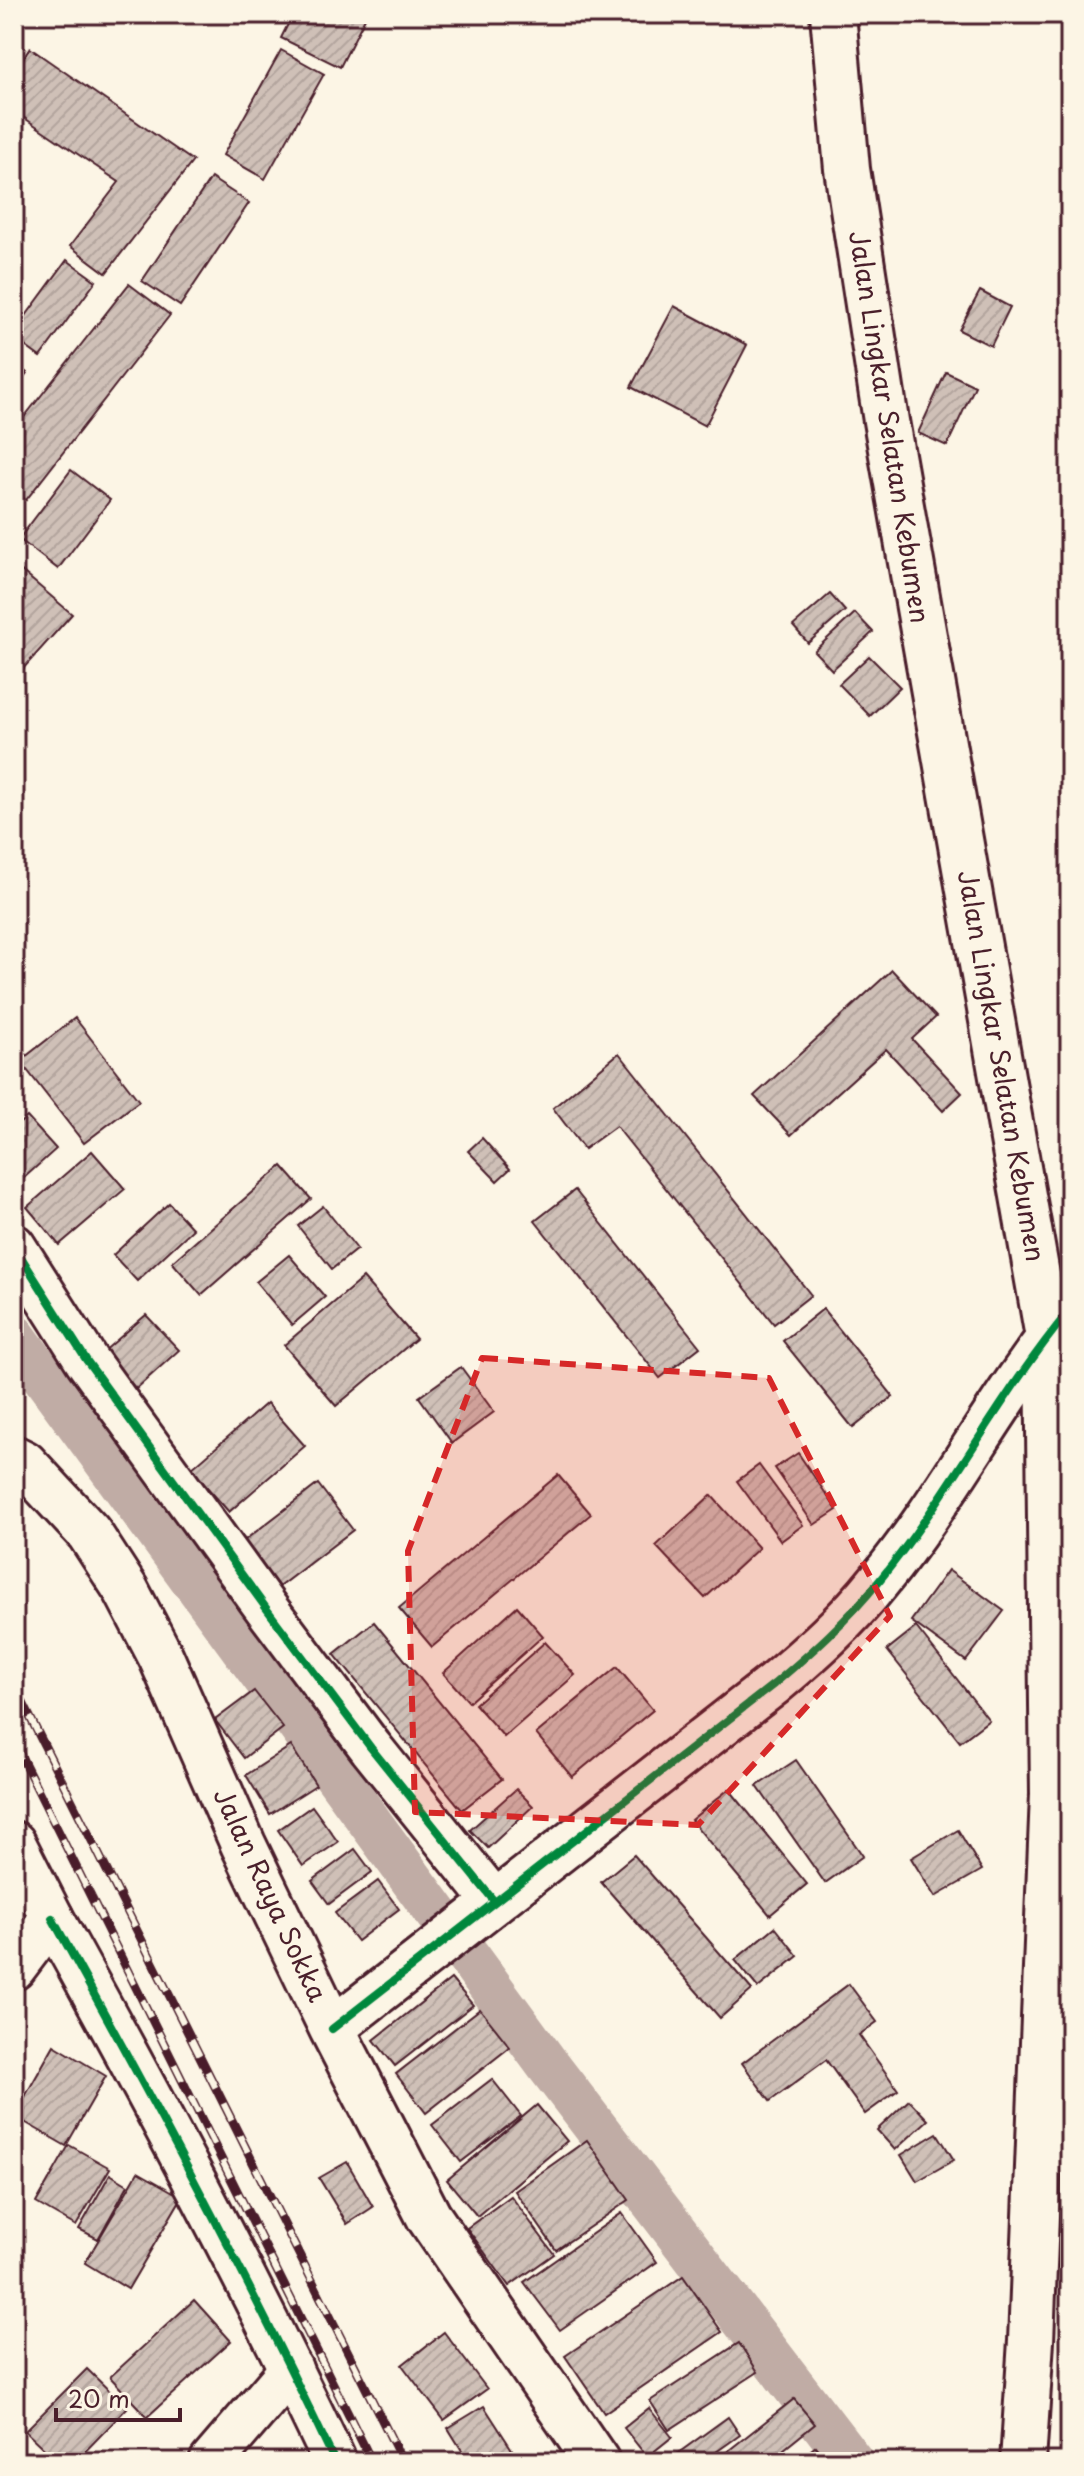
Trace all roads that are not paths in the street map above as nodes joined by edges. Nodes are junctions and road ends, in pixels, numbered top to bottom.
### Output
1 (833, 14) edge
2 (14, 1246) edge
3 (1059, 1324) edge
4 (17, 1456) edge
5 (14, 1843) edge
6 (494, 1901) junction
7 (52, 1918) junction
8 (14, 1968) edge
9 (332, 2029) junction
10 (291, 2369) junction
11 (211, 2462) edge
12 (335, 2462) edge
13 (597, 2462) edge
14 (1023, 2462) edge

1 - 3 main road, Jalan Lingkar Selatan Kebumen
2 - 6 street
3 - 6 street
3 - 14 main road, Jalan Lingkar Selatan Kebumen
4 - 9 main road, Jalan Raya Sokka
5 - 7 street
6 - 9 street
7 - 8 street
7 - 10 street
9 - 13 main road, Jalan Raya Sokka
10 - 11 street
10 - 12 street

